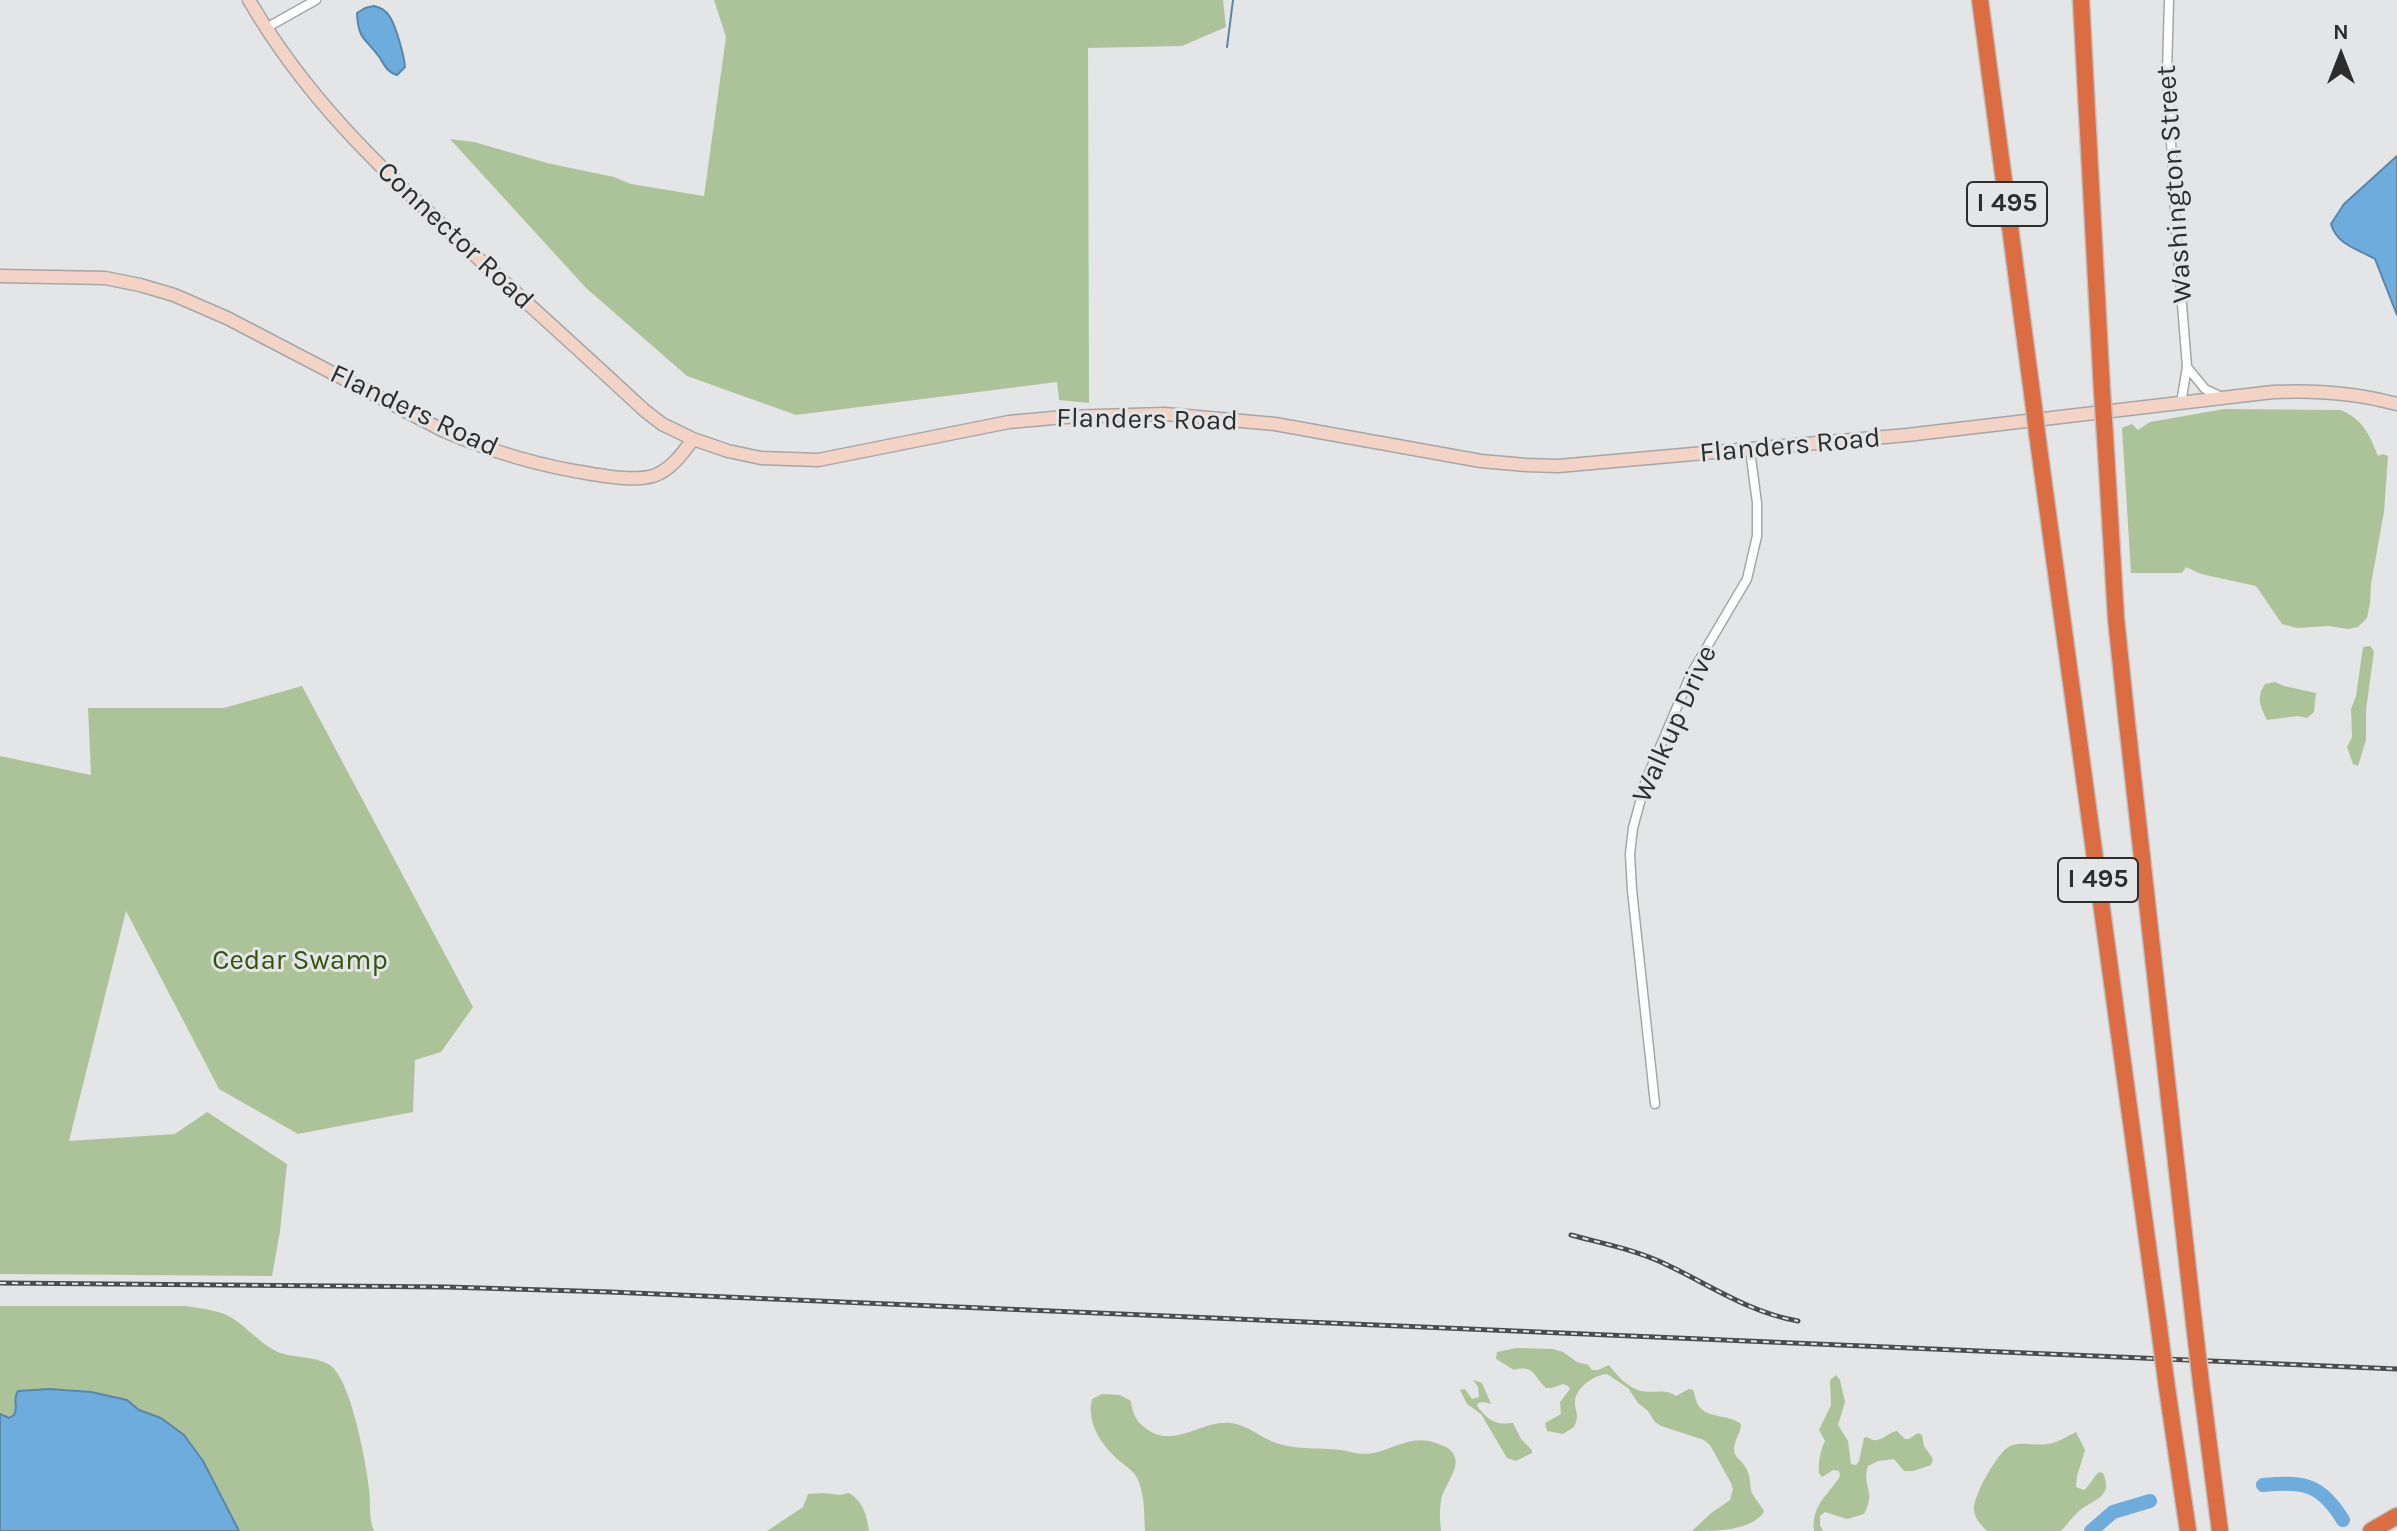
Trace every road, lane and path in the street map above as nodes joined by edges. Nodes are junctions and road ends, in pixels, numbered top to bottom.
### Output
1 (249, 0) edge
2 (316, 0) edge
3 (1980, 0) edge
4 (2081, 0) edge
5 (2169, 0) edge
6 (266, 28) junction
7 (0, 276) edge
8 (2187, 367) junction
9 (2224, 397) junction
10 (2181, 403) junction
11 (2397, 404) edge
12 (693, 439) junction
13 (1750, 450) junction
14 (1655, 1104) dead end
15 (2397, 1516) edge
16 (2187, 1526) edge
17 (2220, 1531) edge
18 (2371, 1531) edge

1 - 6 main road, Connector Road
2 - 6 street
3 - 16 highway, I 495, bridge
4 - 17 highway, I 495, bridge
5 - 8 street, Washington Street
6 - 12 main road, Connector Road
7 - 12 main road, Flanders Road
8 - 9 street
8 - 10 street, Washington Street
9 - 10 main road, Flanders Road
9 - 11 main road, Flanders Road
10 - 13 main road, Flanders Road
12 - 13 main road, Flanders Road
13 - 14 street, Walkup Drive
15 - 18 highway

